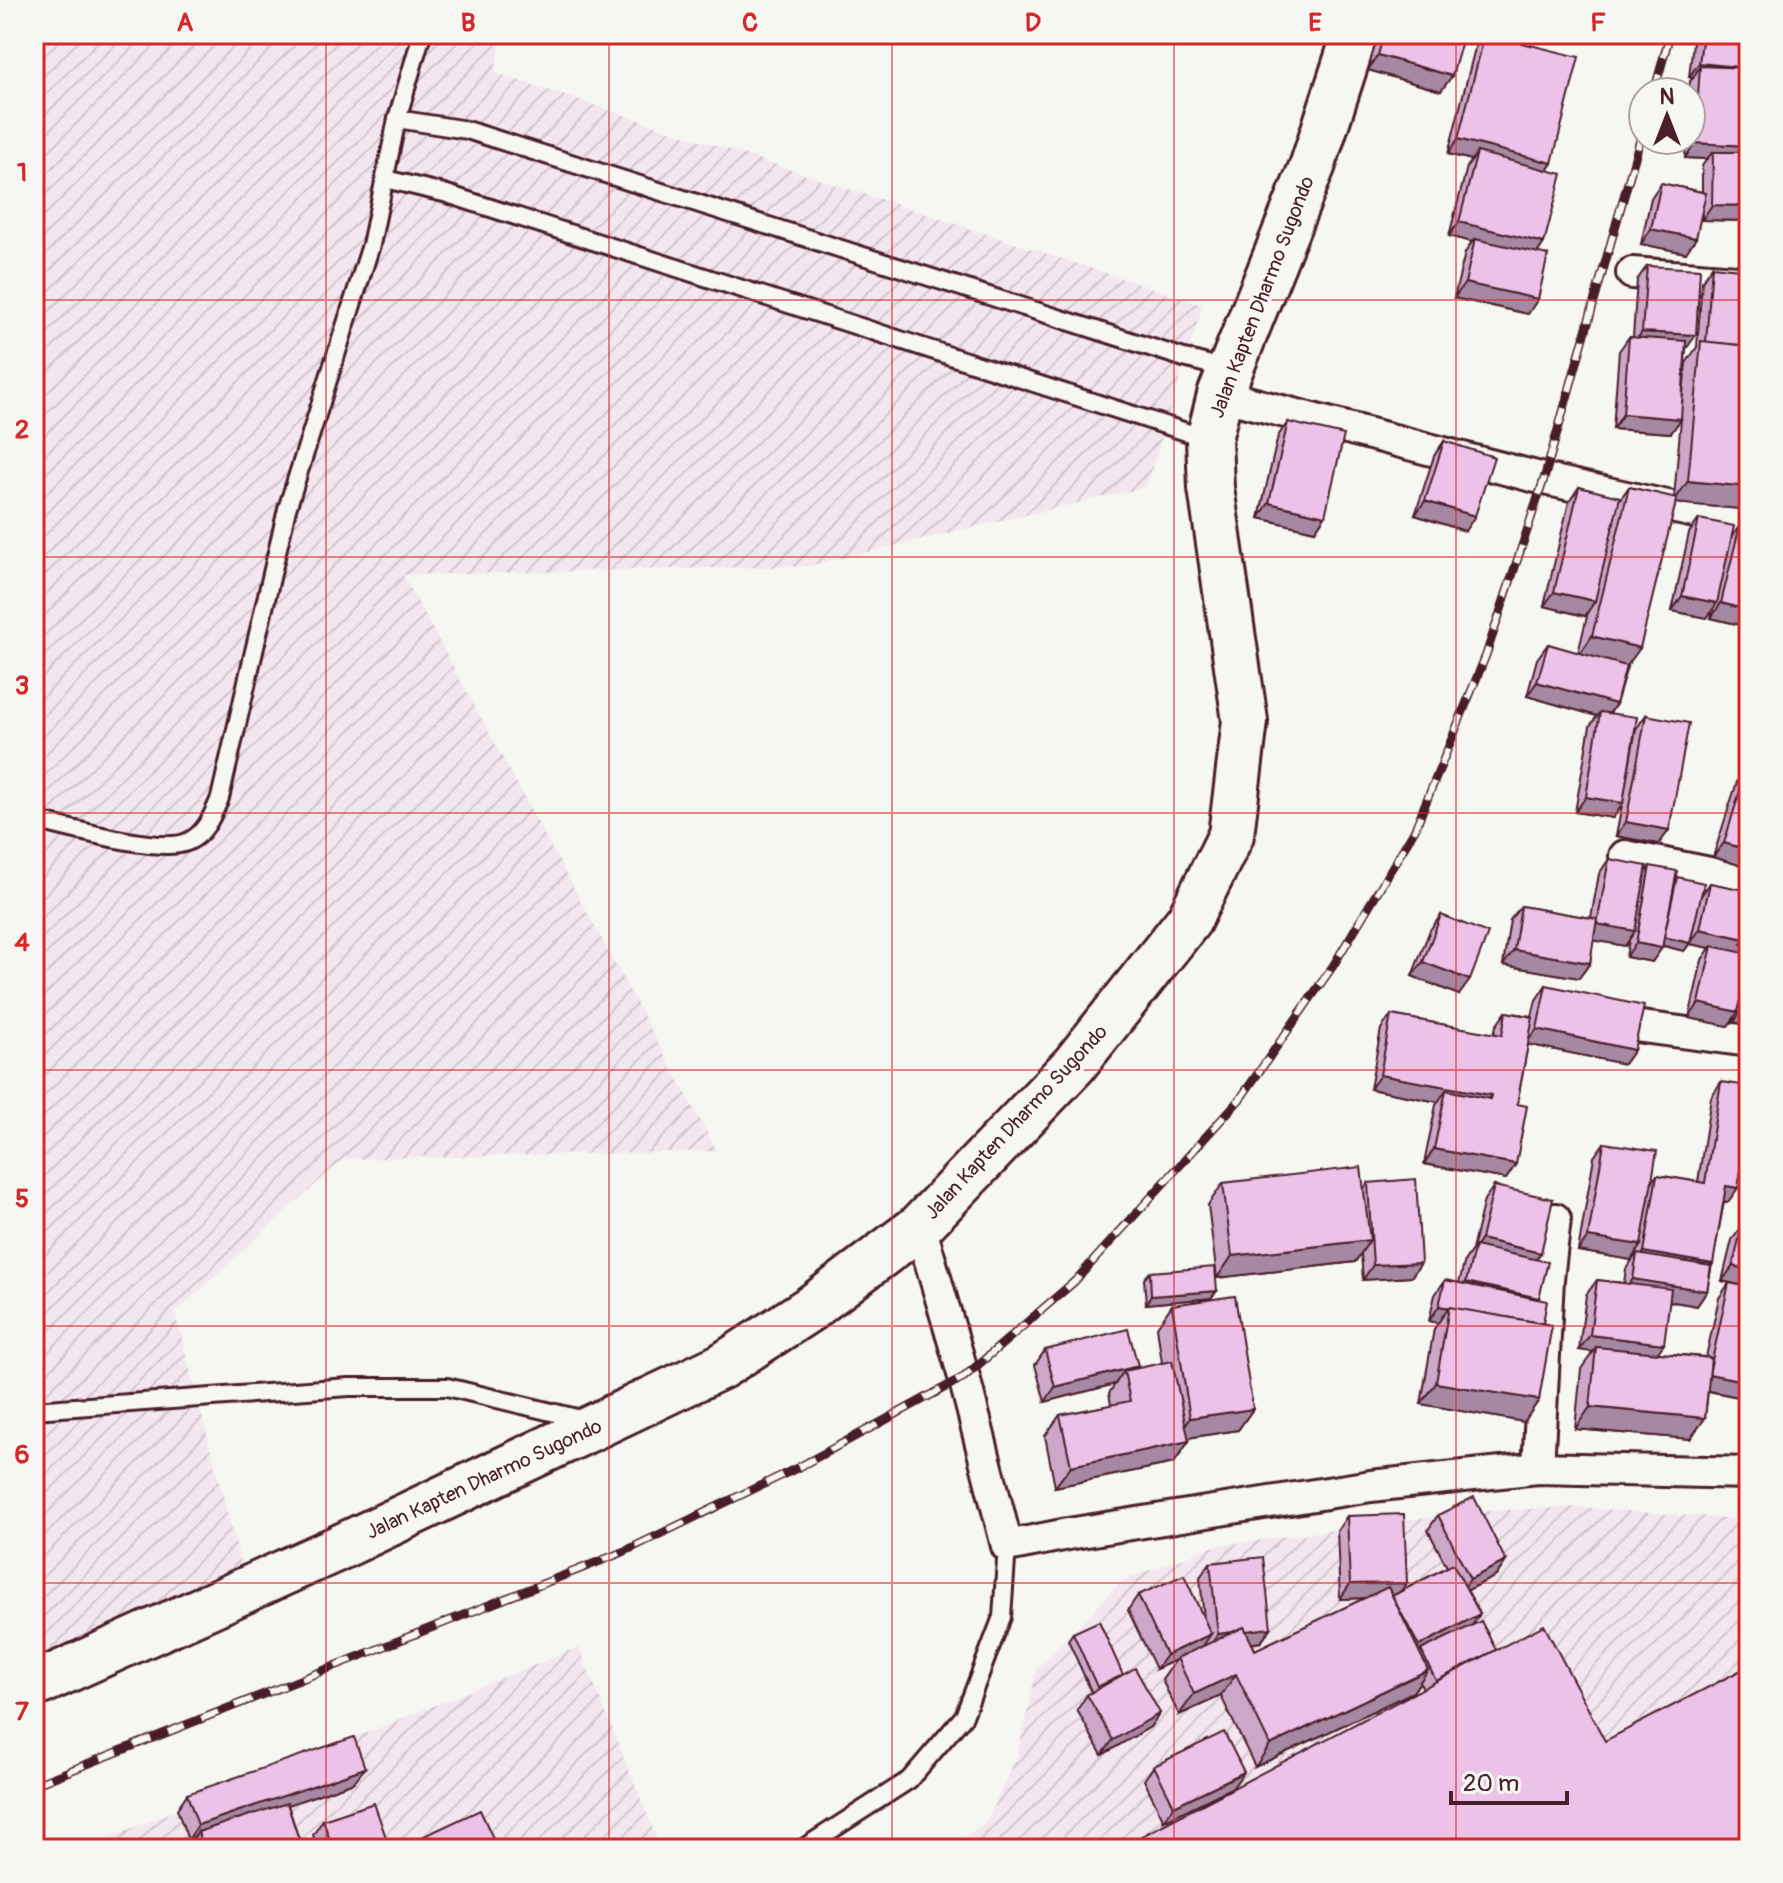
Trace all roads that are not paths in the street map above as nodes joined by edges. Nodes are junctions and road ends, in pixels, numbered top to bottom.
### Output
1 (422, 34) edge
2 (1355, 34) edge
3 (397, 119) junction
4 (385, 179) junction
5 (1632, 273) dead end
6 (1749, 282) edge
7 (1225, 382) junction
8 (1209, 439) junction
9 (1749, 524) edge
10 (34, 820) edge
11 (1625, 856) dead end
12 (1749, 881) edge
13 (1642, 1027) edge
14 (1749, 1041) edge
15 (1555, 1219) edge
16 (920, 1226) junction
17 (34, 1410) edge
18 (602, 1424) junction
19 (1538, 1468) junction
20 (1749, 1473) edge
21 (1007, 1546) junction
22 (34, 1685) edge
23 (802, 1849) edge

1 - 3 lane
2 - 7 main road, Jalan Kapten Dharmo Sugondo
3 - 4 lane
3 - 7 lane
4 - 8 lane
4 - 10 lane
5 - 6 street
7 - 8 main road, Jalan Kapten Dharmo Sugondo
7 - 9 street
8 - 16 main road, Jalan Kapten Dharmo Sugondo
11 - 12 street
13 - 14 street
15 - 19 street
16 - 18 main road, Jalan Kapten Dharmo Sugondo
16 - 21 street
17 - 18 lane
18 - 22 main road, Jalan Kapten Dharmo Sugondo
19 - 20 street
19 - 21 street
21 - 23 lane

